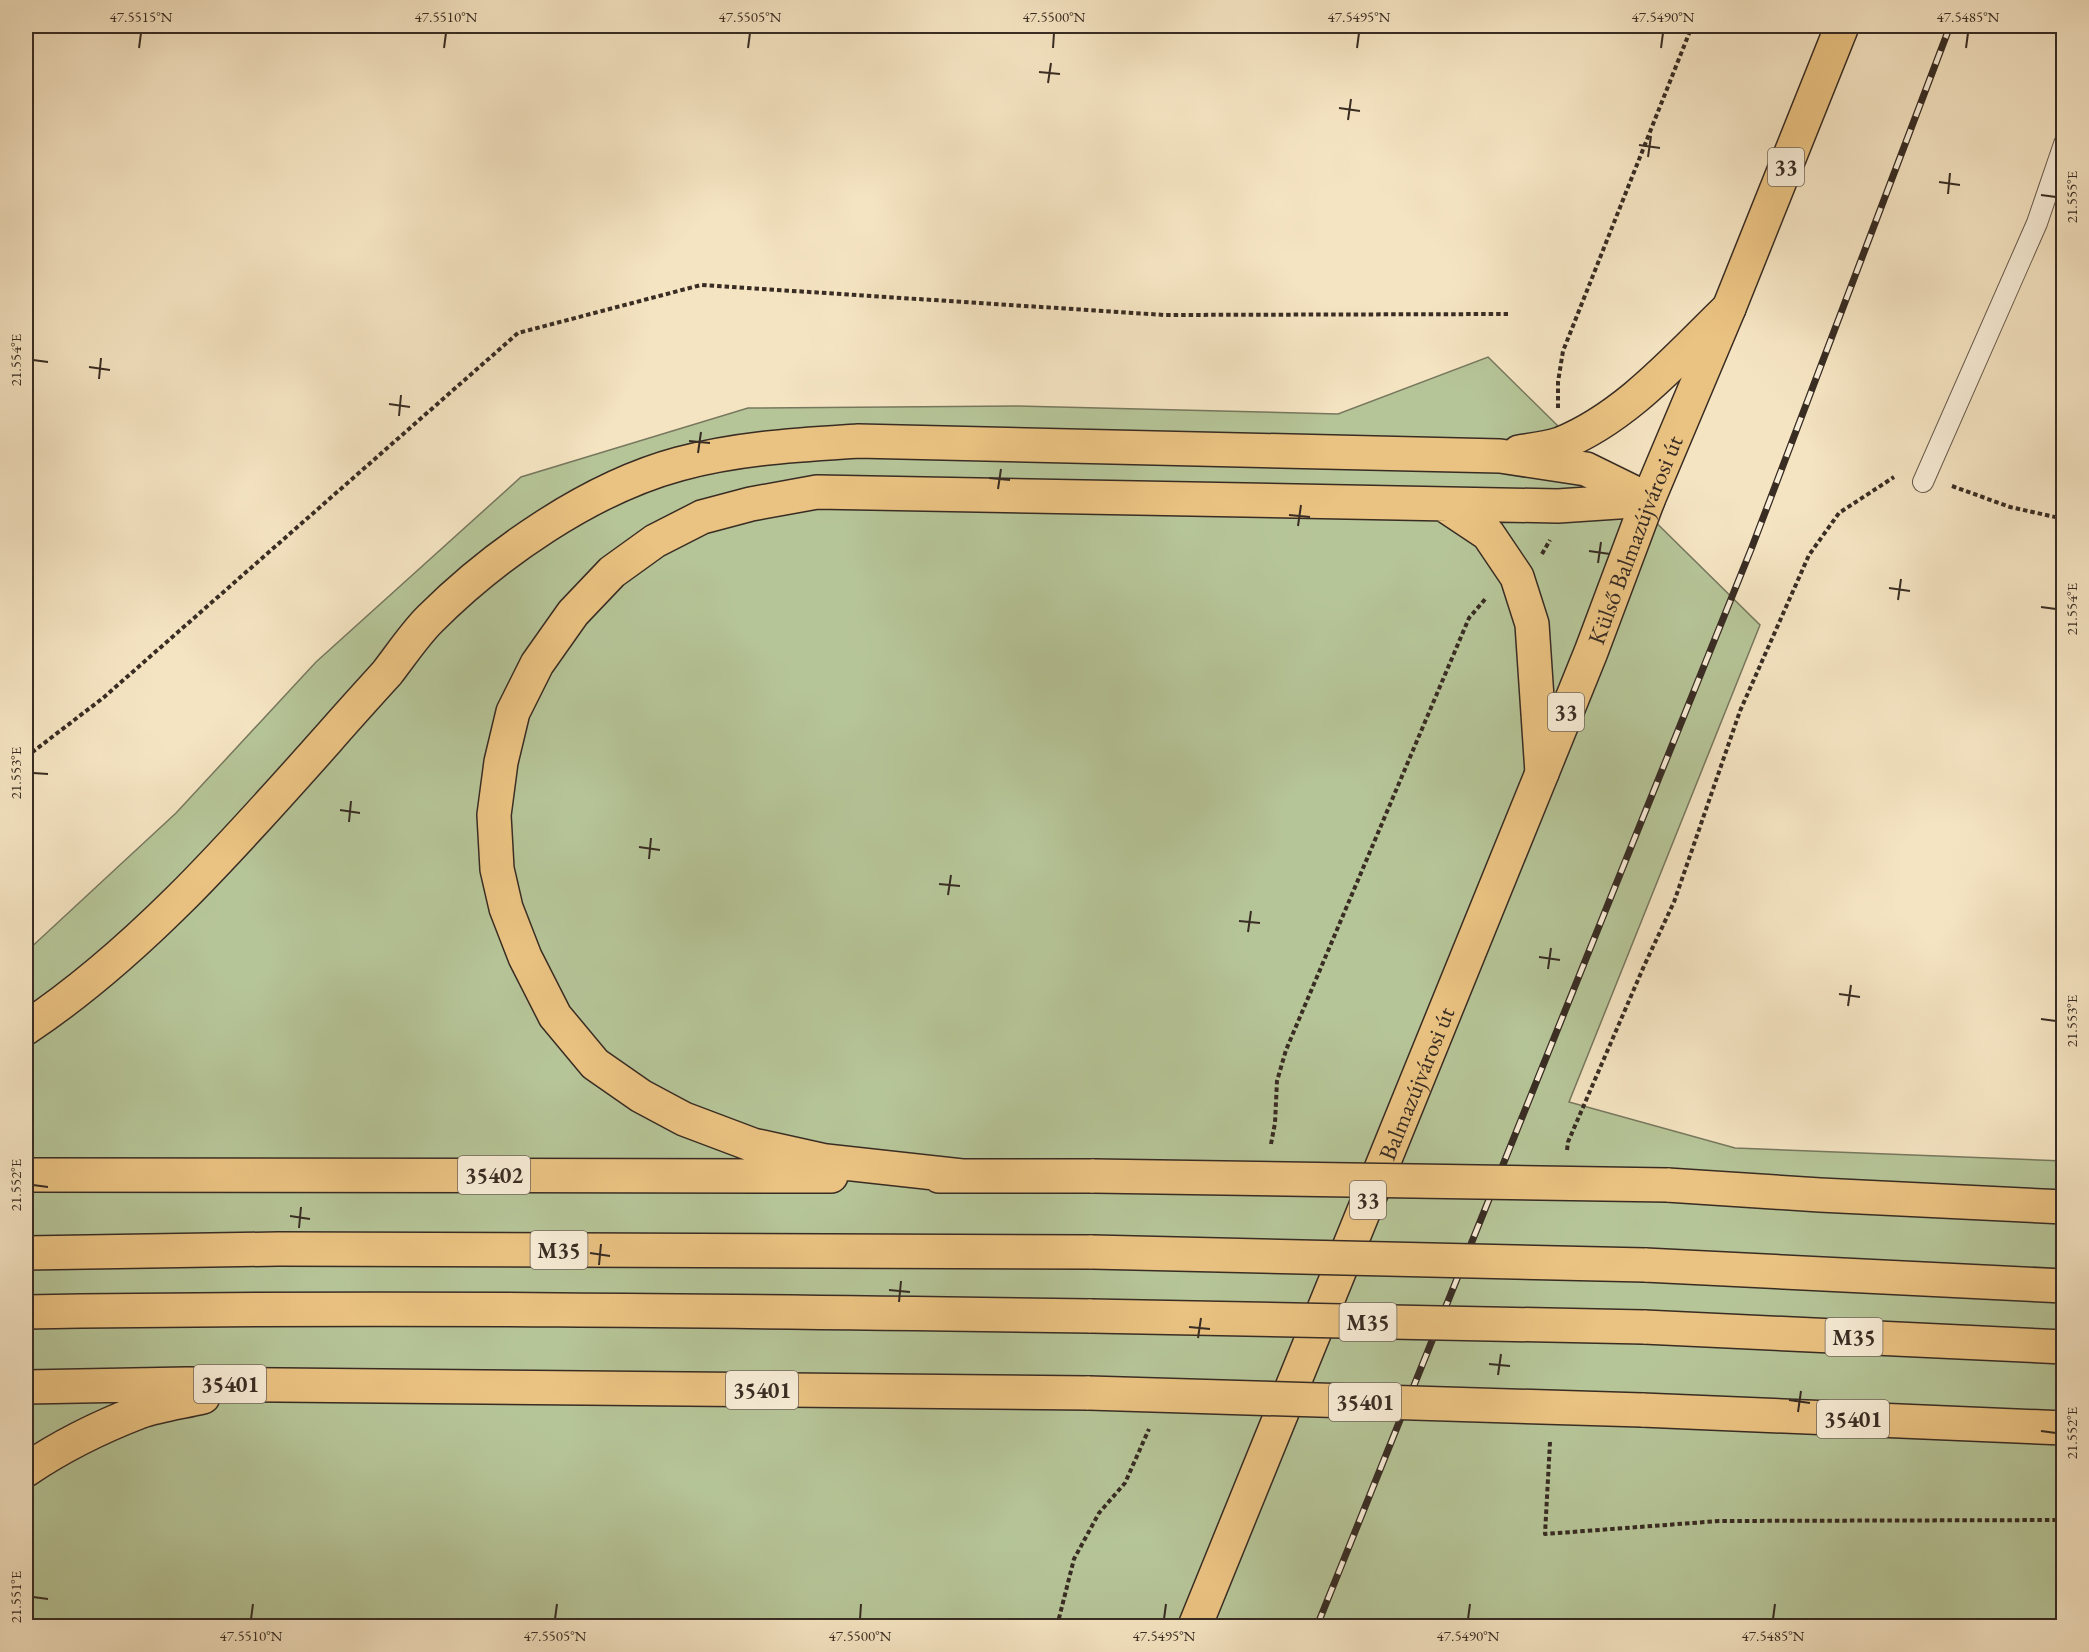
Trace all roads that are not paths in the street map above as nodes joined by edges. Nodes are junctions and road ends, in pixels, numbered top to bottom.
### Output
1 (1842, 26) edge
2 (2064, 144) edge
3 (1729, 308) junction
4 (1500, 456) junction
5 (1923, 482) road end
6 (1648, 500) junction
7 (1443, 504) junction
8 (1542, 773) junction
9 (26, 1028) edge
10 (26, 1175) edge
11 (962, 1176) junction
12 (2064, 1207) edge
13 (26, 1253) edge
14 (2064, 1286) edge
15 (26, 1312) edge
16 (2064, 1347) edge
17 (26, 1387) edge
18 (435, 1387) junction
19 (2064, 1428) edge
20 (26, 1470) edge
21 (1195, 1626) edge

1 - 3 main road, 33
2 - 5 lane
3 - 4 main road
3 - 6 main road, Külső Balmazújvárosi út / 33
4 - 6 main road
4 - 9 main road
6 - 7 main road
6 - 8 main road, Külső Balmazújvárosi út / 33
7 - 8 main road
7 - 11 main road
8 - 21 main road, Balmazújvárosi út / 33
10 - 11 main road, 35402
11 - 12 main road, bridge
13 - 14 main road, M35, bridge
15 - 16 main road, M35, bridge
17 - 18 main road, 35401
18 - 19 main road, 35401, bridge
18 - 20 main road

